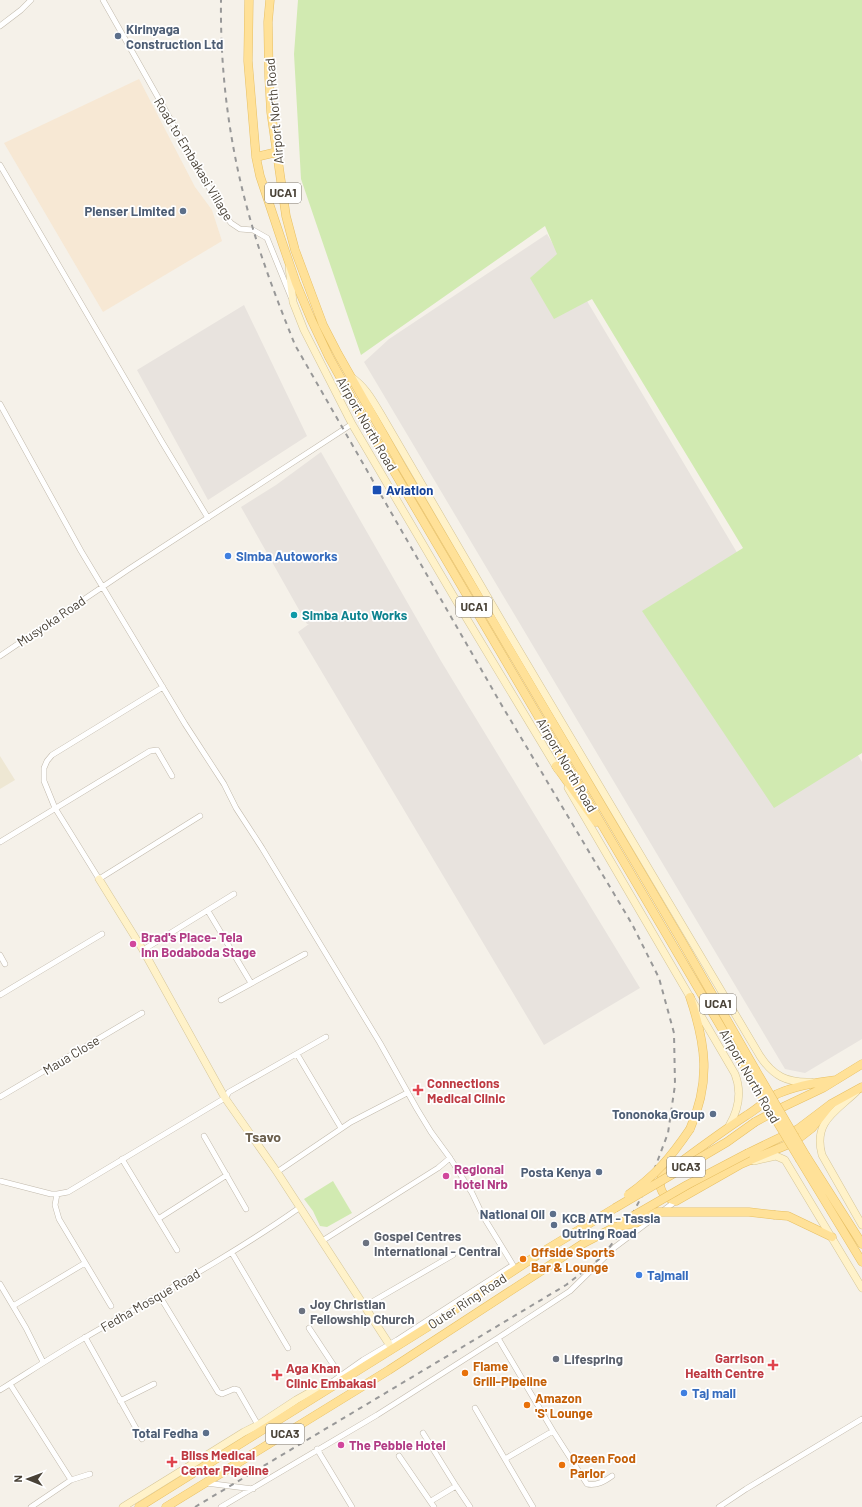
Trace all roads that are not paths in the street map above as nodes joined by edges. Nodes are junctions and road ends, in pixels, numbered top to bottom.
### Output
1 (31, 0) edge
2 (103, 0) edge
3 (249, 0) edge
4 (270, 0) edge
5 (0, 26) edge
6 (277, 152) junction
7 (256, 157) junction
8 (0, 165) edge
9 (288, 261) junction
10 (293, 302) junction
11 (350, 375) junction
12 (0, 404) edge
13 (352, 424) junction
14 (208, 518) junction
15 (103, 587) junction
16 (0, 656) edge
17 (163, 687) junction
18 (556, 766) junction
19 (172, 776) dead end
20 (55, 808) junction
21 (200, 816) dead end
22 (610, 837) junction
23 (0, 842) edge
24 (99, 879) junction
25 (234, 894) dead end
26 (208, 911) junction
27 (102, 934) dead end
28 (143, 950) junction
29 (305, 954) dead end
30 (0, 955) edge
31 (5, 964) dead end
32 (251, 983) junction
33 (0, 995) edge
34 (690, 997) junction
35 (221, 1000) dead end
36 (142, 1013) dead end
37 (326, 1037) dead end
38 (297, 1054) junction
39 (862, 1064) edge
40 (836, 1080) junction
41 (821, 1081) junction
42 (861, 1087) edge
43 (408, 1093) junction
44 (0, 1096) edge
45 (224, 1098) junction
46 (831, 1104) junction
47 (729, 1126) junction
48 (341, 1128) junction
49 (204, 1136) dead end
50 (450, 1158) junction
51 (122, 1159) junction
52 (741, 1164) junction
53 (277, 1172) junction
54 (227, 1175) junction
55 (0, 1181) edge
56 (57, 1194) junction
57 (676, 1201) junction
58 (300, 1208) junction
59 (615, 1208) junction
60 (246, 1209) dead end
61 (158, 1219) junction
62 (862, 1225) edge
63 (615, 1227) junction
64 (832, 1237) junction
65 (322, 1241) junction
66 (862, 1244) edge
67 (177, 1250) dead end
68 (232, 1253) junction
69 (453, 1255) dead end
70 (862, 1262) edge
71 (85, 1263) junction
72 (0, 1284) edge
73 (862, 1288) edge
74 (159, 1295) junction
75 (13, 1306) junction
76 (111, 1306) dead end
77 (365, 1306) junction
78 (309, 1328) dead end
79 (85, 1337) junction
80 (498, 1338) junction
81 (392, 1346) junction
82 (288, 1348) dead end
83 (43, 1362) junction
84 (340, 1376) junction
85 (10, 1384) junction
86 (154, 1384) dead end
87 (331, 1385) junction
88 (0, 1390) edge
89 (120, 1401) junction
90 (475, 1408) dead end
91 (862, 1419) edge
92 (258, 1425) junction
93 (553, 1431) junction
94 (423, 1434) dead end
95 (142, 1439) dead end
96 (317, 1449) junction
97 (399, 1456) dead end
98 (505, 1460) junction
99 (90, 1474) dead end
100 (612, 1476) dead end
101 (71, 1480) junction
102 (205, 1483) junction
103 (456, 1486) junction
104 (253, 1489) junction
105 (431, 1501) junction
106 (228, 1505) edge
107 (31, 1507) edge
108 (123, 1507) edge
109 (139, 1507) edge
110 (166, 1507) edge
111 (221, 1507) edge
112 (352, 1507) edge
113 (434, 1507) edge
114 (470, 1507) edge
115 (533, 1507) edge
116 (719, 1507) edge

1 - 5 street
2 - 10 street, Road to Embakasi Village
3 - 7 main road, Airport North Road / UCA1
4 - 6 main road, Airport North Road / UCA1
6 - 7 main road
6 - 11 main road, Airport North Road / UCA1
7 - 9 main road, Airport North Road / UCA1
8 - 14 street
9 - 10 main road, Airport North Road / UCA1
9 - 22 main road, Airport North Road / UCA1
10 - 13 main road, Airport North Road / UCA1
11 - 41 main road, Airport North Road / UCA1
11 - 66 main road, Airport North Road / UCA1, bridge
12 - 15 street
13 - 14 street, Musyoka Road
13 - 18 main road, Airport North Road / UCA1
14 - 15 street, Musyoka Road
15 - 16 street, Musyoka Road
15 - 17 street
17 - 20 street
17 - 43 street
18 - 22 main road
18 - 34 main road, Airport North Road / UCA1
19 - 20 street
20 - 23 street
20 - 24 street
21 - 24 street
22 - 70 main road, Airport North Road / UCA1, bridge
24 - 28 main road
25 - 26 street
26 - 28 street
26 - 32 street
27 - 33 street
28 - 45 main road
29 - 32 street
30 - 31 street
32 - 35 street
34 - 47 main road, Airport North Road / UCA1
34 - 59 main road, bridge
36 - 44 street, Maua Close
37 - 38 street
38 - 45 street
38 - 48 street
39 - 40 main road, UCA3
40 - 41 main road
40 - 59 main road, Outer Ring Road / UCA3, bridge
41 - 47 main road
42 - 46 main road, UCA3
42 - 62 main road
43 - 48 street
43 - 50 street
45 - 51 street
45 - 53 main road
46 - 52 main road
46 - 63 main road, Outer Ring Road / UCA3, bridge
47 - 57 main road
48 - 53 street
49 - 54 street
50 - 65 street
50 - 81 street
51 - 56 street
51 - 61 street
52 - 57 main road
52 - 64 main road
53 - 58 main road
54 - 60 street
54 - 61 street
55 - 56 street
56 - 71 street
57 - 80 street
58 - 65 main road
58 - 68 street, Fedha Mosque Road
59 - 81 main road, Outer Ring Road / UCA3
61 - 67 street
63 - 64 main road, bridge
63 - 102 main road, Outer Ring Road / UCA3
64 - 73 main road
65 - 77 main road
68 - 74 street, Fedha Mosque Road
68 - 82 street
69 - 77 street
71 - 75 street
71 - 76 street
72 - 75 street
74 - 79 street, Fedha Mosque Road
74 - 92 street
75 - 83 street
77 - 81 main road
78 - 84 street
79 - 83 street, Fedha Mosque Road
79 - 89 street
80 - 93 street
80 - 96 street
81 - 84 street
81 - 87 main road, Outer Ring Road / UCA3
83 - 85 street, Fedha Mosque Road
84 - 87 street
85 - 88 street, Fedha Mosque Road
85 - 101 street
86 - 89 street
87 - 92 main road, UCA3
87 - 109 main road, Outer Ring Road / UCA3
89 - 95 street
90 - 98 street
91 - 116 street
92 - 108 main road, UCA3
93 - 98 street
93 - 100 street
94 - 103 street
96 - 104 street
96 - 112 street
97 - 105 street
98 - 115 street
99 - 101 street
101 - 107 street
102 - 104 street
102 - 110 main road, Outer Ring Road / UCA3
103 - 105 street
103 - 114 street
104 - 106 street
105 - 113 street
106 - 111 street

